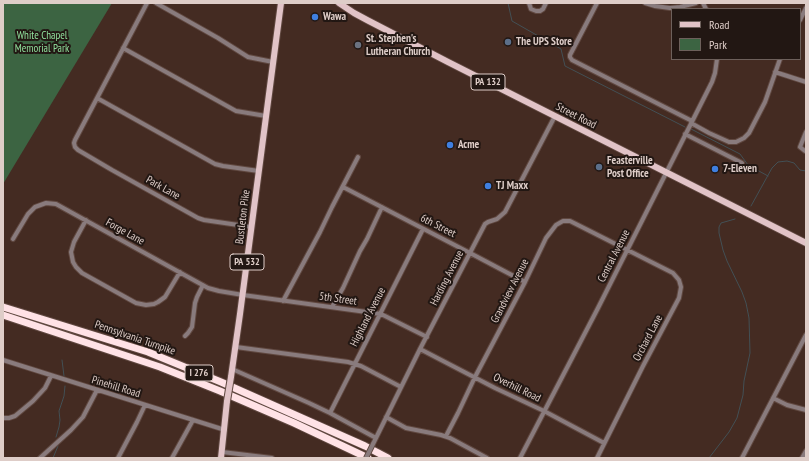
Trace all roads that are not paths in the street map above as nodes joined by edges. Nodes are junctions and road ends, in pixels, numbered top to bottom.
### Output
1 (147, 3) edge
2 (156, 3) edge
3 (281, 3) edge
4 (339, 3) edge
5 (529, 3) edge
6 (546, 3) edge
7 (597, 3) edge
8 (645, 3) edge
9 (696, 3) edge
10 (806, 8) edge
11 (801, 18) edge
12 (123, 48) junction
13 (717, 60) edge
14 (780, 60) edge
15 (272, 62) junction
16 (775, 72) junction
17 (806, 82) edge
18 (97, 98) junction
19 (266, 116) junction
20 (555, 116) junction
21 (691, 122) junction
22 (806, 132) edge
23 (685, 134) junction
24 (806, 151) edge
25 (358, 157) dead end
26 (742, 163) dead end
27 (259, 171) junction
28 (666, 172) junction
29 (342, 187) junction
30 (382, 207) junction
31 (86, 220) junction
32 (252, 227) junction
33 (423, 228) junction
34 (13, 239) dead end
35 (806, 243) edge
36 (627, 250) junction
37 (470, 252) junction
38 (180, 272) junction
39 (525, 282) junction
40 (203, 285) junction
41 (243, 295) junction
42 (282, 301) junction
43 (3, 307) edge
44 (332, 307) junction
45 (381, 314) junction
46 (3, 315) edge
47 (806, 335) edge
48 (185, 336) dead end
49 (427, 337) junction
50 (236, 347) junction
51 (420, 350) junction
52 (3, 360) edge
53 (355, 364) junction
54 (232, 369) junction
55 (51, 376) junction
56 (475, 377) junction
57 (401, 387) junction
58 (97, 390) junction
59 (773, 398) junction
60 (145, 405) junction
61 (806, 410) edge
62 (544, 411) junction
63 (330, 413) junction
64 (386, 417) junction
65 (3, 418) edge
66 (193, 420) junction
67 (225, 430) junction
68 (446, 436) junction
69 (376, 438) junction
70 (604, 443) junction
71 (806, 451) edge
72 (221, 455) edge
73 (40, 458) edge
74 (118, 458) edge
75 (172, 458) edge
76 (272, 458) edge
77 (367, 458) edge
78 (388, 458) edge
79 (488, 458) edge
80 (520, 458) edge
81 (597, 458) edge
82 (742, 458) edge
83 (802, 458) edge

1 - 12 street
2 - 15 street
3 - 15 main road, Bustleton Pike / PA 532
4 - 20 main road, Street Road / PA 132
5 - 6 street
7 - 21 street
8 - 9 street
10 - 11 street
12 - 18 street
12 - 19 street
13 - 21 street, Central Avenue
14 - 16 street
15 - 19 main road, Bustleton Pike / PA 532
16 - 17 street
16 - 21 street
18 - 27 street
18 - 32 street, Park Lane
19 - 27 main road, Bustleton Pike / PA 532
20 - 28 main road, Street Road / PA 132
20 - 37 street, Harding Avenue
21 - 23 street, Central Avenue
22 - 24 street
23 - 26 street
23 - 28 street, Central Avenue
25 - 29 street
27 - 32 main road, Bustleton Pike / PA 532
28 - 35 main road, Street Road / PA 132
28 - 36 street, Central Avenue
29 - 30 street, 6th Street
29 - 42 street
30 - 33 street, 6th Street
30 - 44 street
31 - 34 street, Forge Lane
31 - 38 street, Forge Lane
31 - 38 street
32 - 41 main road, Bustleton Pike / PA 532
33 - 37 street, 6th Street
33 - 45 street, Highland Avenue
36 - 39 street, Grandview Avenue
36 - 62 street, Central Avenue
36 - 70 street, Orchard Lane
37 - 39 street, 6th Street
37 - 49 street, Harding Avenue
38 - 40 street, Forge Lane
39 - 56 street, Grandview Avenue
40 - 41 street, Forge Lane
40 - 48 street
41 - 42 street, 5th Street
41 - 50 main road, Bustleton Pike / PA 532
42 - 44 street, 5th Street
43 - 78 highway, Pennsylvania Turnpike / I 276
44 - 45 street, 5th Street
45 - 49 street, 5th Street
45 - 53 street, Highland Avenue
46 - 77 highway, Pennsylvania Turnpike / I 276
47 - 59 street
49 - 51 street, Harding Avenue
50 - 53 street
50 - 54 main road, Bustleton Pike / PA 532
51 - 56 street, Overhill Road
51 - 57 street, Harding Avenue
52 - 55 street, Pinehill Road
53 - 57 street
53 - 63 street, Highland Avenue
54 - 63 street
54 - 67 main road, Bustleton Pike / PA 532, bridge
55 - 58 street, Pinehill Road
55 - 65 street
56 - 62 street, Overhill Road
56 - 68 street, Grandview Avenue
57 - 64 street, Harding Avenue
58 - 60 street, Pinehill Road
58 - 73 street
59 - 61 street
59 - 82 street
60 - 66 street, Pinehill Road
60 - 74 street
62 - 70 street, Overhill Road
62 - 80 street, Central Avenue
63 - 69 street
64 - 68 street
64 - 69 street, Harding Avenue
66 - 67 street, Pinehill Road
66 - 75 street
67 - 72 main road, Bustleton Pike / PA 532
68 - 79 street
69 - 77 street, Harding Avenue, bridge
70 - 81 street, Orchard Lane
71 - 83 street
72 - 76 street

